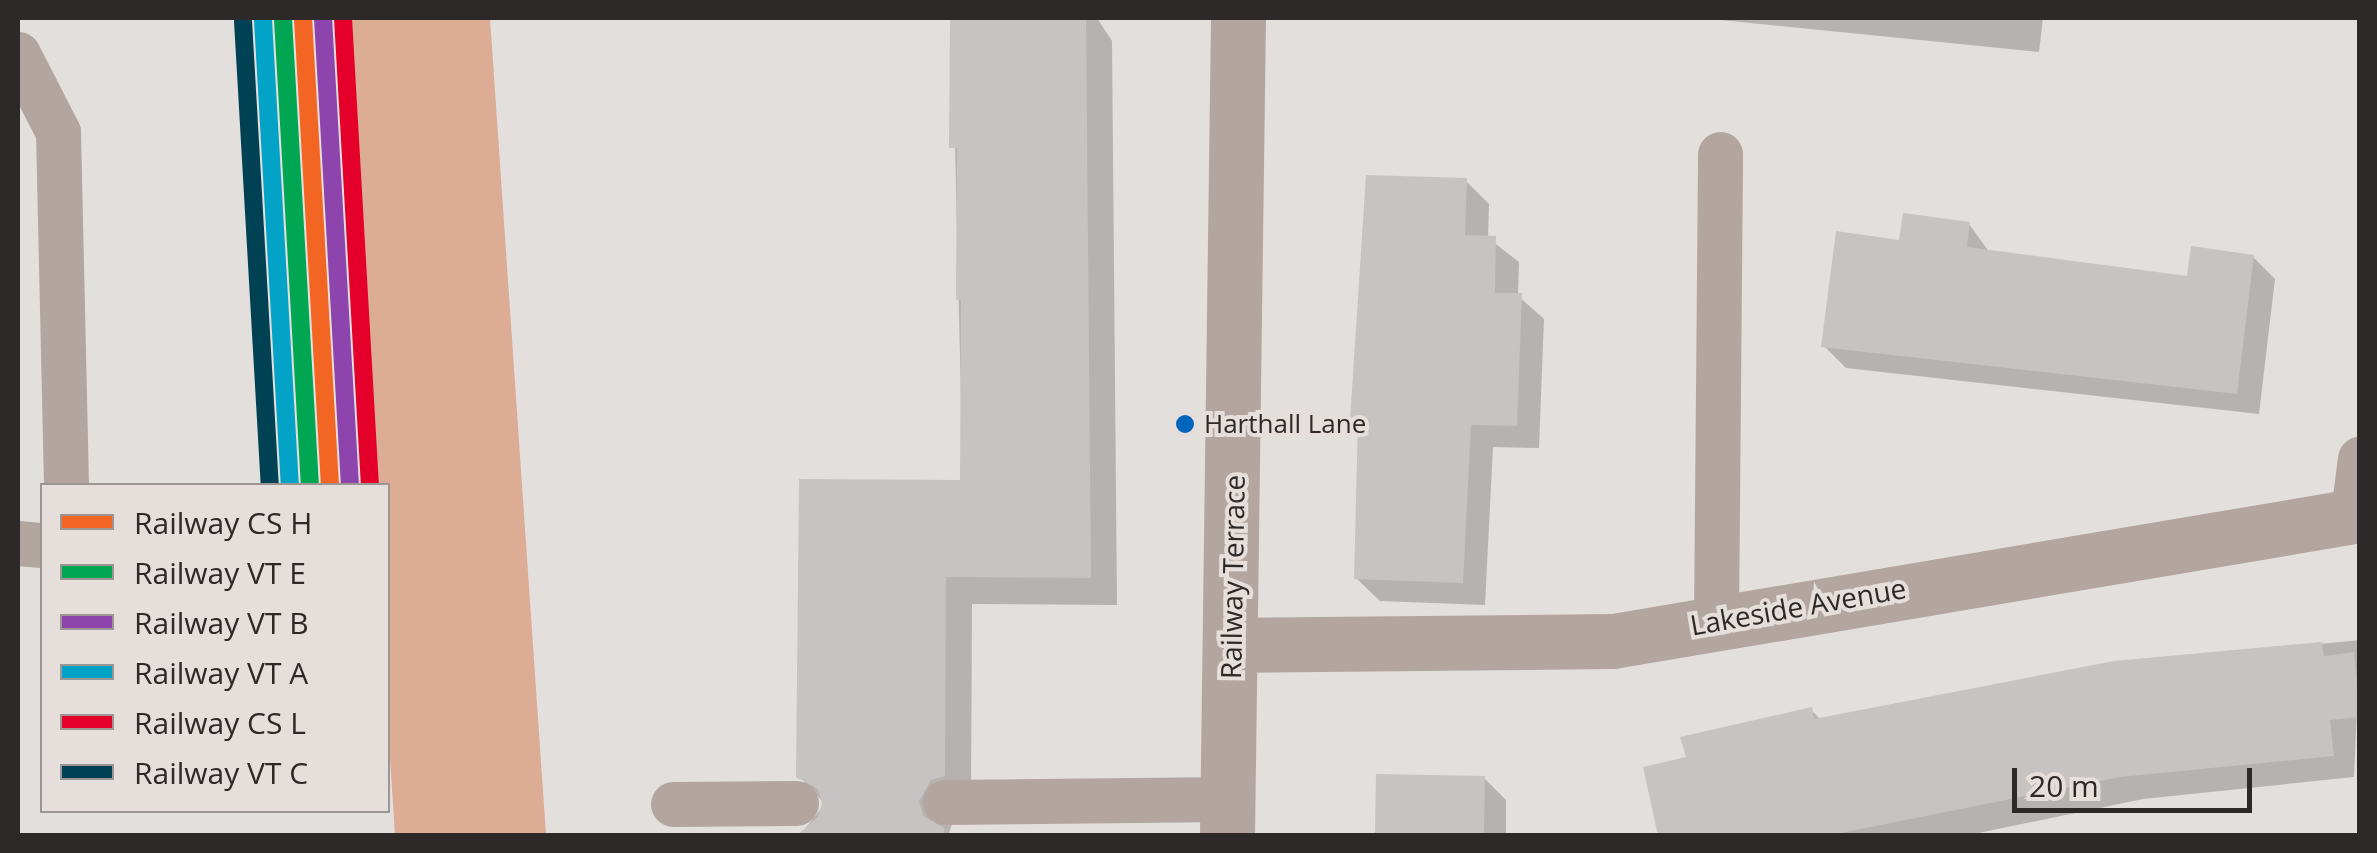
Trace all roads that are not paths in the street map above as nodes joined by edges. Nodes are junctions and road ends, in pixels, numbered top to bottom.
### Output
1 (1238, 18) edge
2 (18, 54) edge
3 (1720, 154) dead end
4 (2360, 458) edge
5 (66, 483) edge
6 (2356, 514) edge
7 (1716, 619) junction
8 (1232, 646) junction
9 (944, 802) dead end
10 (796, 803) dead end
11 (673, 804) dead end
12 (1228, 817) edge

1 - 8 street, Railway Terrace
2 - 5 lane
3 - 7 lane
4 - 6 lane
6 - 7 street, Lakeside Avenue
7 - 8 street, Lakeside Avenue
8 - 12 street, Railway Terrace
9 - 12 lane
10 - 11 lane

